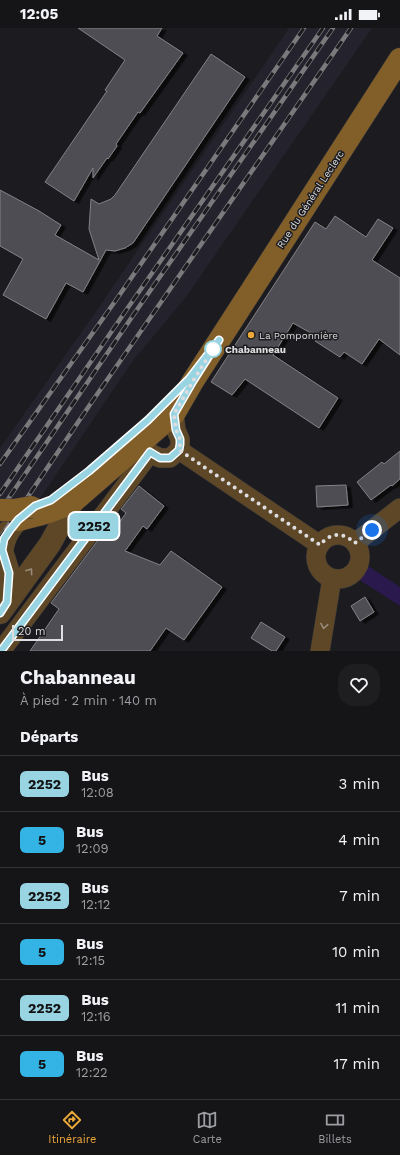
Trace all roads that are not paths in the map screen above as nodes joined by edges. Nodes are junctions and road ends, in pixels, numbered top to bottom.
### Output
1 (400, 59) edge
2 (160, 429) junction
3 (179, 450) junction
4 (400, 508) edge
5 (36, 511) edge
6 (355, 543) junction
7 (320, 545) junction
8 (1, 549) edge
9 (332, 578) junction
10 (4, 607) edge
11 (1, 651) edge
12 (320, 651) edge

1 - 2 main road, Rue du Général Leclerc
2 - 3 street
2 - 3 street
2 - 5 main road, Rue du Général Leclerc
2 - 11 street
3 - 7 street
4 - 6 street
5 - 8 street
10 -> 5 street
6 - 7 street
6 - 9 street
7 - 9 street
8 - 10 street
9 -> 12 street

